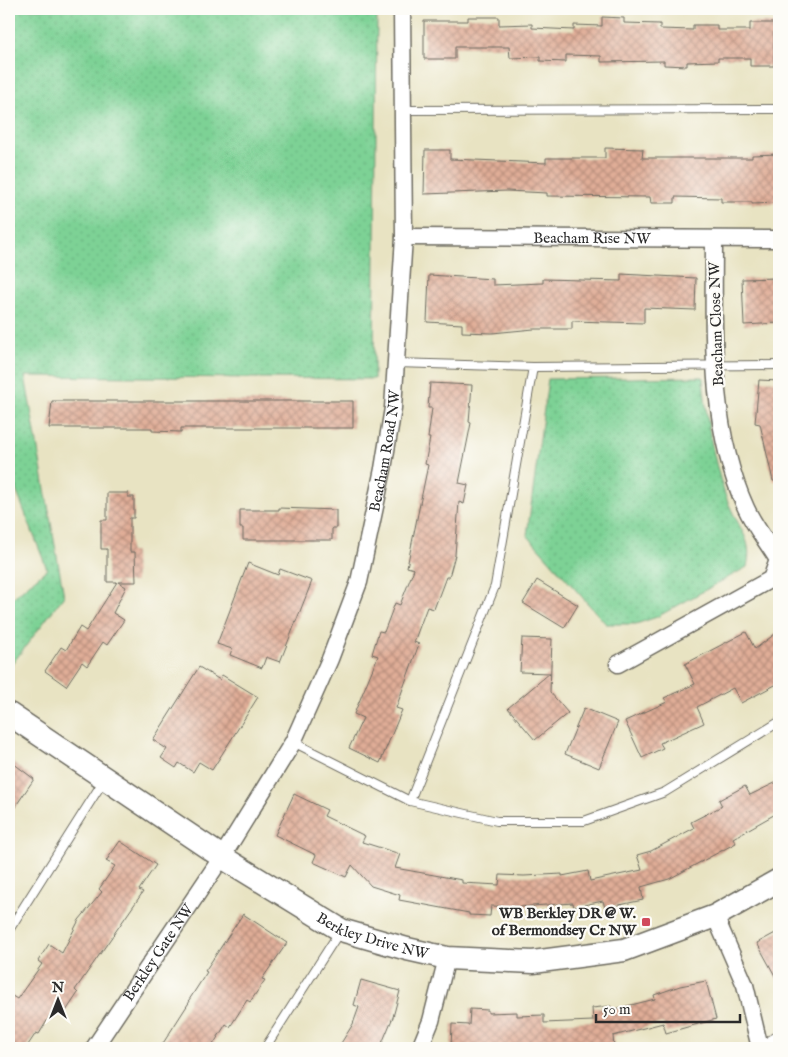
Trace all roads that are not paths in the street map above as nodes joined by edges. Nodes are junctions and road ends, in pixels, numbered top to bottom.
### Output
1 (402, 9) edge
2 (779, 109) edge
3 (402, 110) junction
4 (404, 237) junction
5 (714, 239) junction
6 (779, 239) edge
7 (396, 364) junction
8 (714, 365) junction
9 (779, 365) edge
10 (533, 367) junction
11 (618, 664) dead end
12 (9, 714) edge
13 (779, 722) edge
14 (293, 742) junction
15 (104, 780) junction
16 (410, 801) junction
17 (222, 857) junction
18 (779, 880) edge
19 (714, 916) junction
20 (9, 930) edge
21 (341, 930) junction
22 (446, 958) junction
23 (779, 1036) edge
24 (94, 1048) edge
25 (265, 1048) edge
26 (420, 1048) edge
27 (758, 1048) edge

1 - 3 street, Beacham Road NW
2 - 3 lane
3 - 4 street, Beacham Road NW
4 - 5 street, Beacham Rise NW
4 - 7 street, Beacham Road NW
5 - 6 street, Beacham Rise NW
5 - 8 street, Beacham Close NW
7 - 10 lane
7 - 14 street, Beacham Road NW
8 - 9 lane
8 - 10 lane
8 - 11 street, Beacham Close NW
10 - 16 lane
12 - 15 street, Berkley Drive NW
13 - 16 lane
14 - 16 lane
14 - 17 street, Beacham Road NW
15 - 17 street, Berkley Drive NW
15 - 20 lane
17 - 21 street, Berkley Drive NW
17 - 24 street, Berkley Gate NW
18 - 19 street, Berkley Drive NW
19 - 22 street, Berkley Drive NW
19 - 27 street
21 - 22 street, Berkley Drive NW
21 - 25 lane
22 - 26 street
23 - 27 lane

